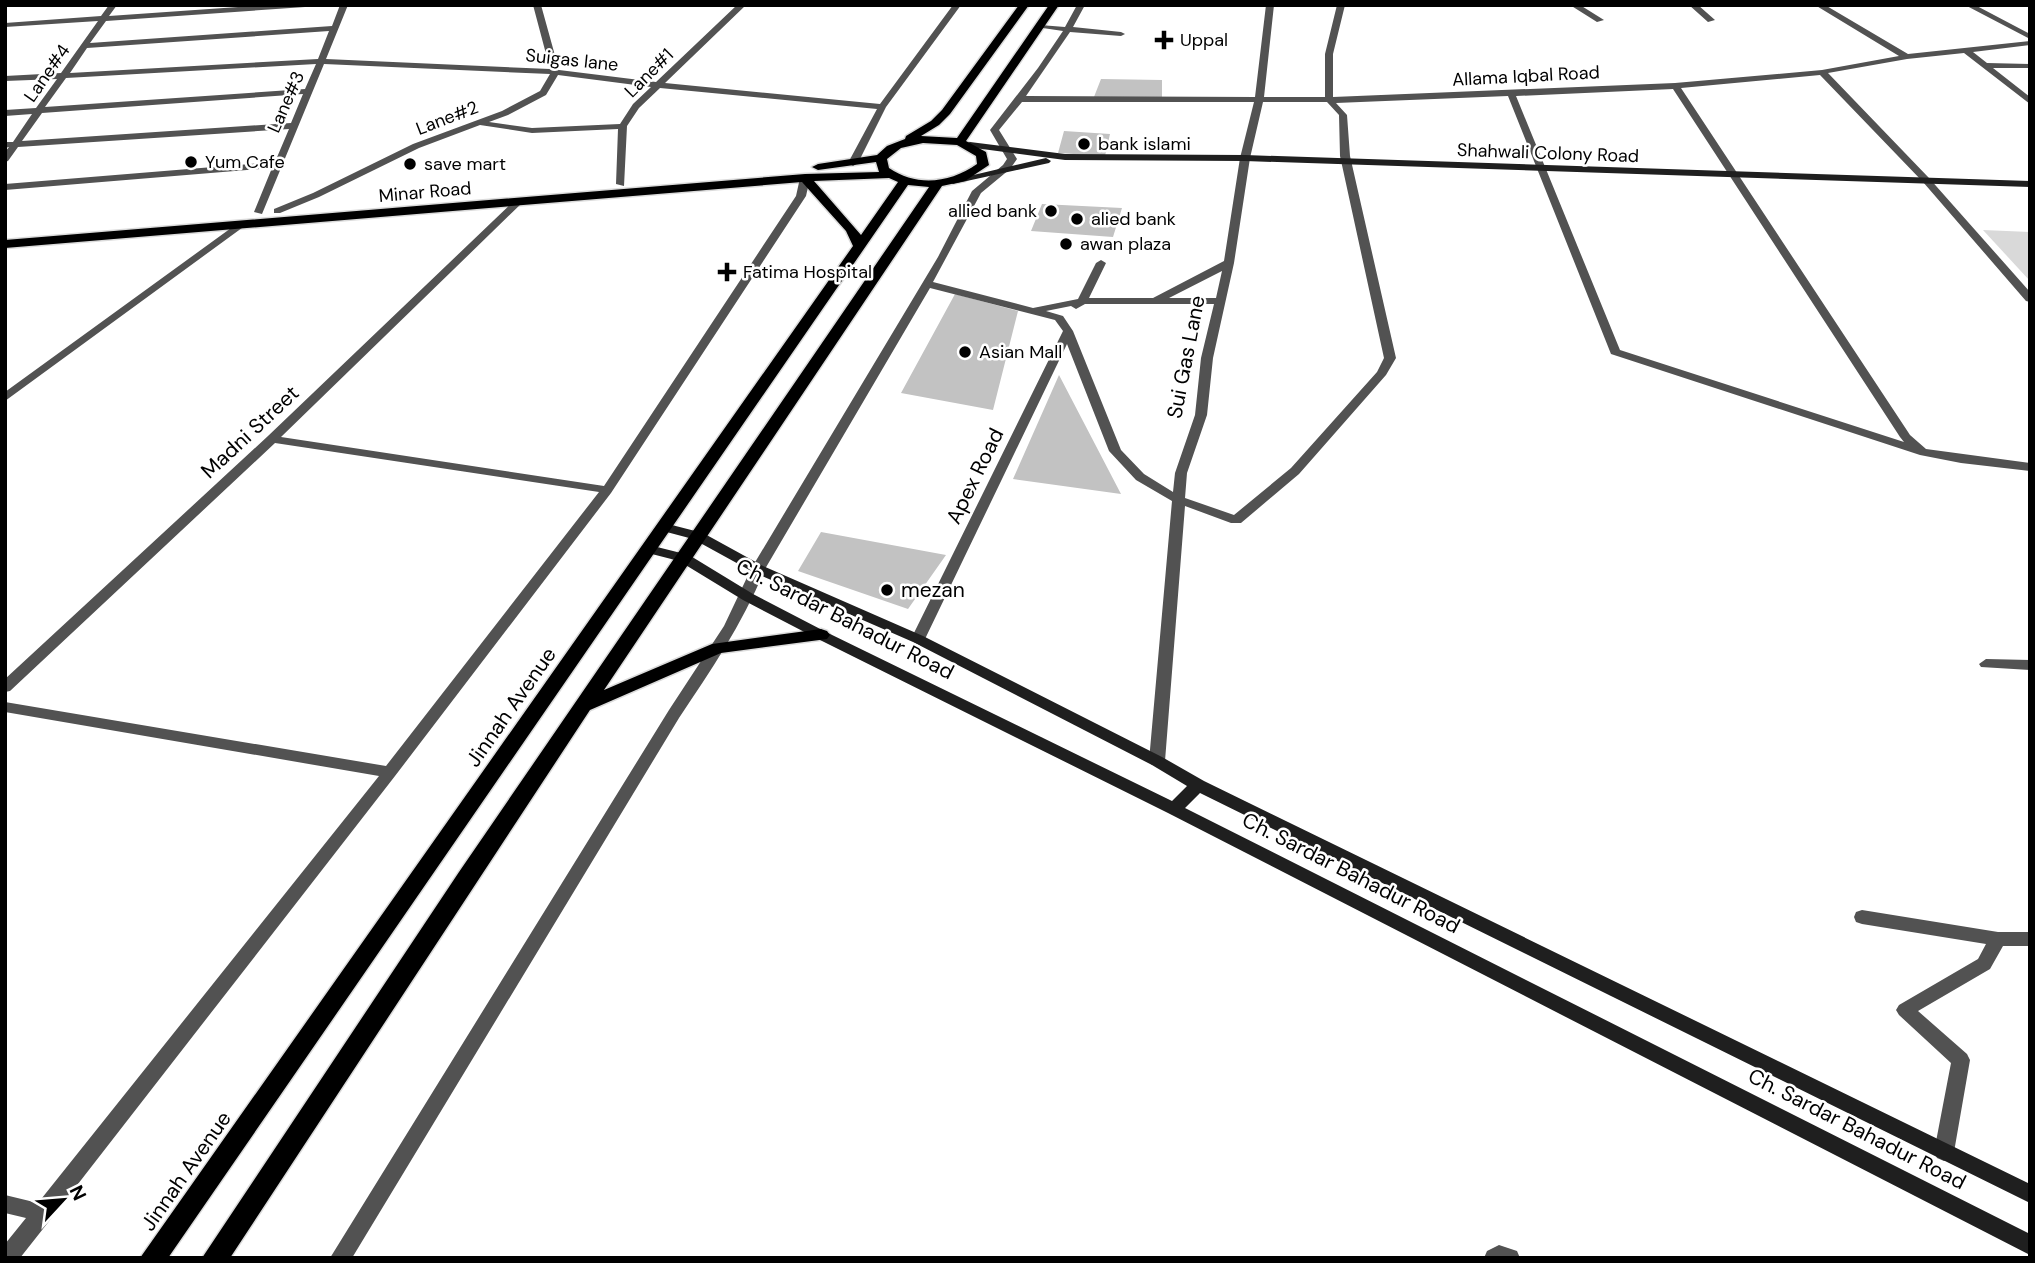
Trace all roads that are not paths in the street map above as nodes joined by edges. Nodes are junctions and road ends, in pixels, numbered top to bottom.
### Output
1 (113, 5) edge
2 (305, 5) edge
3 (344, 5) edge
4 (537, 5) edge
5 (742, 5) edge
6 (957, 5) edge
7 (1024, 5) edge
8 (1054, 5) edge
9 (1081, 5) edge
10 (1270, 5) edge
11 (1341, 5) edge
12 (1574, 5) edge
13 (1693, 5) edge
14 (1819, 5) edge
15 (1969, 5) edge
16 (104, 19) junction
17 (1601, 20) dead end
18 (1711, 20) dead end
19 (5, 25) edge
20 (1040, 27) junction
21 (335, 28) junction
22 (1068, 32) junction
23 (1121, 33) dead end
24 (2030, 37) edge
25 (2030, 43) edge
26 (85, 46) junction
27 (1967, 51) junction
28 (1907, 57) junction
29 (322, 61) junction
30 (1989, 65) junction
31 (2030, 66) edge
32 (555, 72) junction
33 (1822, 72) junction
34 (65, 75) junction
35 (5, 79) edge
36 (657, 85) junction
37 (1675, 86) junction
38 (308, 91) junction
39 (1511, 93) junction
40 (1021, 99) junction
41 (1259, 100) junction
42 (1329, 100) junction
43 (2030, 101) edge
44 (882, 107) junction
45 (40, 110) junction
46 (5, 113) edge
47 (478, 122) junction
48 (292, 126) junction
49 (623, 126) junction
50 (901, 144) junction
51 (965, 144) junction
52 (10, 145) edge
53 (1007, 151) junction
54 (881, 158) junction
55 (1065, 158) junction
56 (1245, 158) junction
57 (5, 159) edge
58 (1347, 161) junction
59 (853, 163) junction
60 (277, 165) junction
61 (1007, 167) junction
62 (1542, 169) junction
63 (1733, 175) junction
64 (805, 178) junction
65 (897, 178) junction
66 (1926, 180) junction
67 (945, 182) junction
68 (621, 184) junction
69 (2030, 184) edge
70 (5, 187) edge
71 (518, 202) junction
72 (277, 211) junction
73 (259, 212) junction
74 (171, 225) junction
75 (241, 225) junction
76 (5, 232) edge
77 (5, 244) edge
78 (860, 248) junction
79 (1101, 263) dead end
80 (1229, 263) junction
81 (927, 284) junction
82 (2030, 299) edge
83 (1082, 301) junction
84 (1220, 301) junction
85 (1150, 303) junction
86 (1035, 311) junction
87 (1059, 318) junction
88 (1068, 331) junction
89 (6, 397) edge
90 (272, 439) junction
91 (1924, 452) junction
92 (2030, 467) edge
93 (607, 490) junction
94 (1178, 502) junction
95 (664, 527) junction
96 (698, 536) junction
97 (649, 549) junction
98 (684, 558) junction
99 (758, 569) junction
100 (748, 597) junction
101 (821, 635) junction
102 (918, 639) junction
103 (719, 648) junction
104 (1986, 664) dead end
105 (2030, 665) edge
106 (5, 687) edge
107 (582, 706) junction
108 (5, 707) edge
109 (1157, 761) junction
110 (390, 772) junction
111 (1198, 785) junction
112 (1174, 809) junction
113 (1862, 917) dead end
114 (1998, 939) junction
115 (2030, 939) edge
116 (1944, 1152) junction
117 (2030, 1194) edge
118 (5, 1204) edge
119 (43, 1213) junction
120 (2030, 1245) edge
121 (7, 1258) edge
122 (153, 1258) edge
123 (215, 1258) edge
124 (340, 1258) edge
125 (1494, 1258) edge
126 (1510, 1258) edge

1 - 16 street, Lane#4
2 - 16 street
3 - 21 street, Lane#3
4 - 32 street
5 - 36 street, Lane#1
6 - 44 street
7 - 50 main road
8 - 20 main road
9 - 22 street
10 - 41 street, Sui Gas Lane
11 - 42 street
12 - 17 street
13 - 18 street
14 - 28 street
15 - 24 street
16 - 19 street
16 - 26 street, Lane#4
20 - 22 street
20 - 51 main road
21 - 26 street
21 - 29 street, Lane#3
22 - 23 street
22 - 40 street
25 - 27 street, Allama Iqbal Road
26 - 34 street, Lane#4
27 - 28 street, Allama Iqbal Road
27 - 30 street
28 - 33 street, Allama Iqbal Road
29 - 32 street, Suigas lane
29 - 34 street, Suigas lane
29 - 38 street, Lane#3
30 - 31 street
30 - 43 street
32 - 36 street, Suigas lane
32 - 47 street, Lane#2
33 - 37 street, Allama Iqbal Road
33 - 66 street
34 - 35 street, Suigas lane
34 - 45 street, Lane#4
36 - 44 street, Suigas lane
36 - 49 street, Lane#1
37 - 39 street, Allama Iqbal Road
37 - 63 street
38 - 45 street
38 - 48 street, Lane#3
39 - 42 street, Allama Iqbal Road
39 - 62 street
40 - 41 street, Allama Iqbal Road
40 - 53 street
41 - 42 street, Allama Iqbal Road
41 - 56 street, Sui Gas Lane
42 - 58 street
44 - 59 street
45 - 46 street
45 - 52 street, Lane#4
47 - 49 street
47 - 72 street, Lane#2
48 - 52 street
48 - 60 street, Lane#3
49 - 68 street, Lane#1
50 - 51 main road
50 - 54 main road
51 - 53 main road, Shahwali Colony Road
51 - 67 main road
52 - 57 street, Lane#4
53 - 55 main road, Shahwali Colony Road
53 - 61 street
54 - 59 main road, Minar Road
54 - 65 main road
55 - 56 main road, Shahwali Colony Road
55 - 61 main road, Shahwali Colony Road
56 - 58 main road, Shahwali Colony Road
56 - 80 street, Sui Gas Lane
58 - 62 main road, Shahwali Colony Road
58 - 94 street
59 - 68 main road, Minar Road
60 - 70 street
60 - 73 street, Lane#3
61 - 67 main road, Shahwali Colony Road
61 - 81 street
62 - 63 main road, Shahwali Colony Road
62 - 91 street
63 - 66 main road, Shahwali Colony Road
63 - 91 street
64 - 65 main road, Minar Road
64 - 71 main road, Minar Road
64 - 78 main road
64 - 93 street
65 - 67 main road, Minar Road
65 - 78 main road, Jinnah Avenue
66 - 69 main road, Shahwali Colony Road
66 - 82 street
67 - 96 main road
68 - 72 main road, Minar Road
71 - 75 main road, Minar Road
71 - 90 street, Madni Street
72 - 73 main road, Minar Road
73 - 74 main road, Minar Road
74 - 75 main road, Minar Road
74 - 76 main road, Minar Road
74 - 77 main road, Minar Road
75 - 89 street
78 - 95 main road, Jinnah Avenue
79 - 83 street
80 - 84 street, Sui Gas Lane
80 - 85 street
81 - 86 street
81 - 99 street
83 - 85 street
83 - 86 street
83 - 87 street
84 - 85 street
84 - 94 street, Sui Gas Lane
86 - 87 street
87 - 88 street
88 - 94 street
88 - 102 street, Apex Road
90 - 93 street
90 - 106 street, Madni Street
91 - 92 street
93 - 110 street
94 - 109 street, Sui Gas Lane
95 - 96 main road, Ch. Sardar Bahadur Road
95 - 97 main road, Jinnah Avenue
96 - 98 main road
96 - 99 main road, Ch. Sardar Bahadur Road
97 - 98 main road, Ch. Sardar Bahadur Road
97 - 122 main road, Jinnah Avenue
98 - 100 main road, Ch. Sardar Bahadur Road
98 - 107 main road
99 - 100 street
99 - 102 main road, Ch. Sardar Bahadur Road
100 - 101 main road, Ch. Sardar Bahadur Road
100 - 103 street
101 - 103 main road
101 - 112 main road, Ch. Sardar Bahadur Road
102 - 109 main road, Ch. Sardar Bahadur Road
103 - 107 main road
103 - 124 street
104 - 105 street
107 - 123 main road
108 - 110 street
109 - 111 main road, Ch. Sardar Bahadur Road
110 - 119 street
111 - 112 main road
111 - 116 main road, Ch. Sardar Bahadur Road
112 - 120 main road, Ch. Sardar Bahadur Road
113 - 114 street
114 - 115 street
114 - 116 street
116 - 117 main road, Ch. Sardar Bahadur Road
118 - 119 street
119 - 121 street
125 - 126 street

